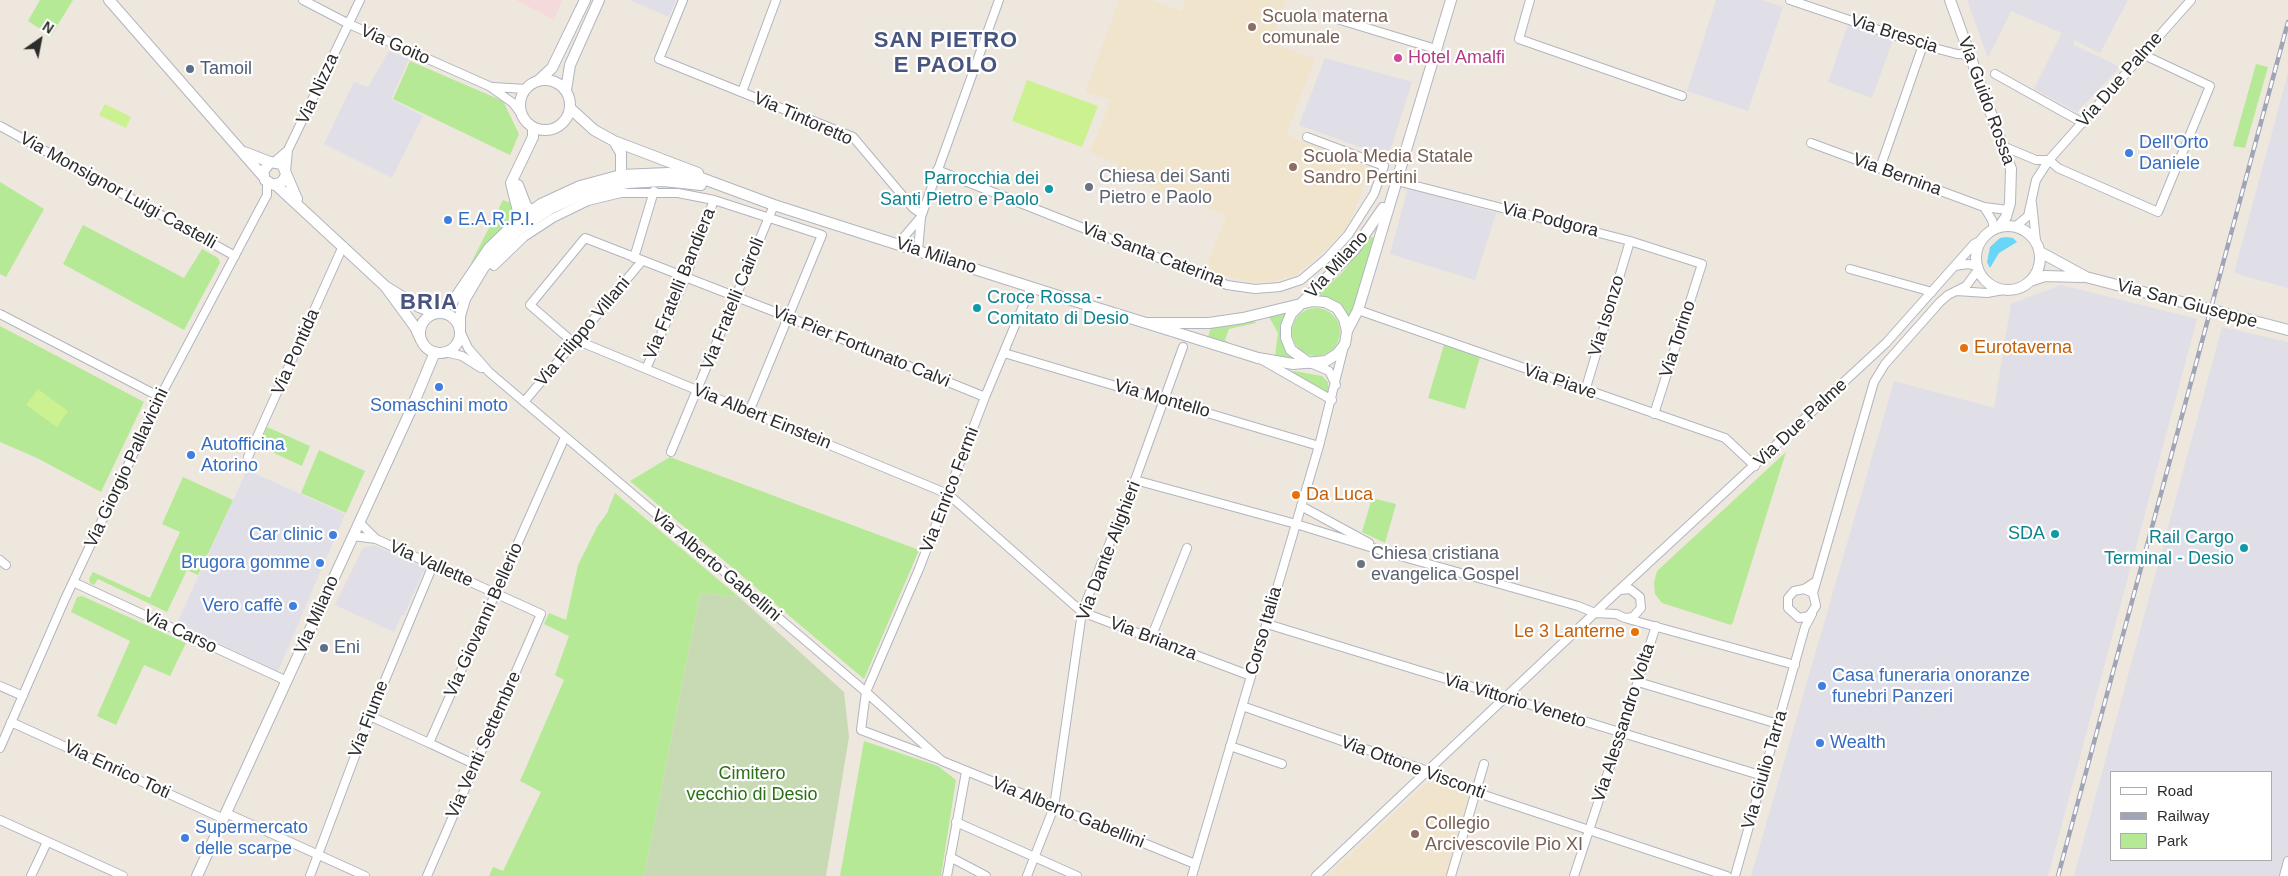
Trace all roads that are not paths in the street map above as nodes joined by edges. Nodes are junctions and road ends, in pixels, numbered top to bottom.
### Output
1 (109, 0) edge
2 (303, 0) edge
3 (360, 0) edge
4 (585, 0) edge
5 (599, 0) edge
6 (683, 0) edge
7 (776, 0) edge
8 (999, 0) edge
9 (1450, 0) edge
10 (1530, 0) edge
11 (1790, 0) edge
12 (1950, 0) edge
13 (2191, 0) edge
14 (1328, 16) dead end
15 (349, 24) junction
16 (1923, 45) junction
17 (1436, 49) junction
18 (1970, 54) junction
19 (2144, 55) junction
20 (1995, 74) dead end
21 (537, 81) junction
22 (489, 86) junction
23 (526, 88) junction
24 (566, 90) junction
25 (742, 92) junction
26 (1682, 96) dead end
27 (571, 109) junction
28 (522, 115) junction
29 (2083, 122) junction
30 (0, 126) edge
31 (533, 128) junction
32 (1307, 137) dead end
33 (614, 141) junction
34 (1810, 143) dead end
35 (2005, 147) junction
36 (288, 150) junction
37 (241, 151) junction
38 (2049, 160) junction
39 (272, 162) junction
40 (1880, 168) junction
41 (937, 170) junction
42 (516, 171) junction
43 (286, 173) junction
44 (621, 176) junction
45 (269, 181) junction
46 (1396, 181) junction
47 (608, 188) junction
48 (727, 189) junction
49 (654, 191) junction
50 (1391, 194) junction
51 (2031, 199) junction
52 (714, 200) junction
53 (774, 205) junction
54 (2009, 206) junction
55 (1984, 208) junction
56 (303, 209) junction
57 (550, 209) junction
58 (530, 210) junction
59 (922, 215) junction
60 (768, 217) junction
61 (520, 219) junction
62 (2015, 226) junction
63 (1996, 228) junction
64 (1981, 240) junction
65 (1630, 241) junction
66 (2036, 241) junction
67 (898, 244) junction
68 (343, 246) junction
69 (918, 251) junction
70 (2040, 252) junction
71 (235, 256) junction
72 (638, 260) junction
73 (1702, 264) joint
74 (494, 266) dead end
75 (1955, 266) junction
76 (1977, 268) junction
77 (1850, 269) dead end
78 (685, 278) junction
79 (2086, 278) junction
80 (2030, 281) junction
81 (385, 286) junction
82 (1030, 287) junction
83 (2003, 290) junction
84 (1956, 291) junction
85 (1932, 292) junction
86 (736, 297) junction
87 (1301, 304) junction
88 (1358, 310) junction
89 (436, 313) junction
90 (0, 314) edge
91 (788, 317) junction
92 (1146, 323) junction
93 (2288, 330) edge
94 (460, 331) junction
95 (1347, 331) junction
96 (421, 340) junction
97 (575, 342) junction
98 (1345, 344) junction
99 (1184, 347) dead end
100 (440, 352) junction
101 (1004, 354) junction
102 (1256, 357) junction
103 (1309, 362) junction
104 (646, 369) junction
105 (489, 372) junction
106 (1336, 385) junction
107 (697, 390) junction
108 (1585, 390) junction
109 (160, 397) junction
110 (985, 397) junction
111 (1165, 400) junction
112 (1332, 400) junction
113 (524, 402) junction
114 (749, 412) junction
115 (1654, 414) junction
116 (565, 438) junction
117 (1319, 446) junction
118 (671, 452) dead end
119 (248, 457) dead end
120 (1754, 466) junction
121 (1135, 480) junction
122 (948, 494) junction
123 (1301, 506) junction
124 (359, 522) junction
125 (1296, 524) junction
126 (353, 536) junction
127 (376, 539) junction
128 (1186, 548) dead end
129 (1386, 552) junction
130 (433, 565) junction
131 (1640, 572) junction
132 (73, 582) junction
133 (1815, 582) junction
134 (1804, 589) junction
135 (1635, 591) junction
136 (1617, 592) junction
137 (496, 593) junction
138 (1813, 593) junction
139 (1641, 608) junction
140 (1082, 612) junction
141 (1595, 613) junction
142 (541, 614) joint
143 (1616, 614) junction
144 (1812, 614) junction
145 (1628, 618) junction
146 (1804, 618) junction
147 (1266, 624) junction
148 (1652, 625) junction
149 (1805, 627) junction
150 (1150, 638) junction
151 (1795, 665) junction
152 (1251, 676) junction
153 (287, 681) junction
154 (1638, 682) junction
155 (0, 686) edge
156 (866, 692) junction
157 (23, 696) junction
158 (1506, 699) junction
159 (1242, 706) junction
160 (370, 716) junction
161 (11, 722) junction
162 (1778, 724) junction
163 (861, 730) joint
164 (1620, 732) junction
165 (429, 743) junction
166 (1230, 746) junction
167 (0, 748) edge
168 (942, 761) junction
169 (1282, 764) dead end
170 (1484, 764) dead end
171 (476, 765) junction
172 (1428, 771) junction
173 (966, 772) junction
174 (1763, 776) junction
175 (1476, 792) junction
176 (1054, 807) junction
177 (225, 816) junction
178 (0, 820) edge
179 (956, 822) junction
180 (1589, 829) junction
181 (47, 842) junction
182 (318, 854) junction
183 (950, 857) junction
184 (1034, 858) junction
185 (2288, 861) edge
186 (1195, 864) junction
187 (31, 876) edge
188 (123, 876) edge
189 (197, 876) edge
190 (310, 876) edge
191 (365, 876) edge
192 (427, 876) edge
193 (947, 876) edge
194 (986, 876) edge
195 (1027, 876) edge
196 (1077, 876) edge
197 (1192, 876) edge
198 (1316, 876) edge
199 (1451, 876) edge
200 (1574, 876) edge
201 (1727, 876) edge
202 (1735, 876) edge
203 (2284, 876) edge

1 - 37 main road
2 - 15 street, Via Goito
3 - 15 street, Via Nizza
4 - 21 main road
5 - 24 main road
6 - 25 street, Via Tintoretto
7 - 25 street
8 - 41 street
9 - 17 main road, Via Milano
10 - 26 street
11 - 16 street, Via Brescia
12 - 18 main road, Via Guido Rossa
13 - 19 street, Via Due Palme
14 - 17 street
15 - 22 street, Via Goito
15 - 36 street, Via Nizza
16 - 18 street, Via Brescia
16 - 40 street
17 - 46 main road, Via Milano
18 - 35 main road, Via Guido Rossa
19 - 29 street, Via Due Palme
19 - 38 street
20 - 29 street
21 - 23 main road
21 - 24 main road
22 - 23 street, Via Goito
22 - 28 street, Via Goito
23 - 28 main road
24 - 27 main road
25 - 59 street, Via Tintoretto
27 - 31 main road
27 - 33 main road, Via Milano
28 - 31 main road
29 - 38 street, Via Due Palme
30 - 71 street, Via Monsignor Luigi Castelli
31 - 42 main road
32 - 41 street, Via Santa Caterina
33 - 44 main road
33 - 48 main road, Via Milano
34 - 40 street, Via Bernina
35 - 38 street
35 - 54 main road, Via Guido Rossa
36 - 39 street, Via Nizza
36 - 43 street, Via Nizza
37 - 39 main road
37 - 45 main road
38 - 51 street, Via Due Palme
39 - 43 main road
39 - 45 main road
40 - 55 street, Via Bernina
41 - 59 street
42 - 58 main road
42 - 61 main road
43 - 45 main road
43 - 56 main road
44 - 47 main road, Via Milano
44 - 48 main road, Via Milano
44 - 58 main road, Via Milano
45 - 56 main road
45 - 71 street, Via Giorgio Pallavicini
46 - 50 main road, Via Milano
46 - 65 street, Via Podgora
47 - 48 main road, Via Milano
47 - 57 main road, Via Milano
48 - 53 main road, Via Milano
49 - 52 street
49 - 72 street, Via Filippo Villani
49 - 74 street
50 - 87 main road, Via Milano
50 - 88 main road, Via Milano
51 - 62 street, Via Due Palme
51 - 66 street, Via Due Palme
52 - 60 street
52 - 78 street, Via Fratelli Bandiera
53 - 60 street, Via Fratelli Cairoli
53 - 67 main road, Via Milano
54 - 55 street, Via Bernina
54 - 62 main road, Via Guido Rossa
54 - 63 main road, Via Guido Rossa
55 - 63 street
56 - 68 main road
57 - 58 main road, Via Milano
57 - 94 main road, Via Milano
58 - 61 main road, Via Milano
59 - 67 street
59 - 69 street
60 - 86 street, Via Fratelli Cairoli
60 - 91 street
61 - 89 main road, Via Milano
62 - 63 main road
62 - 66 main road
63 - 64 main road
64 - 75 street, Via Due Palme
64 - 76 main road
65 - 73 street, Via Podgora
65 - 108 street, Via Isonzo
66 - 70 main road
67 - 69 main road, Via Milano
68 - 81 main road
68 - 119 street, Via Pontida
69 - 82 main road, Via Milano
70 - 79 main road, Via San Giuseppe
70 - 80 main road
71 - 109 street, Via Giorgio Pallavicini
72 - 78 street, Via Pier Fortunato Calvi
72 - 97 street, Via Filippo Villani
72 - 97 street, Via Albert Einstein
73 - 115 street, Via Torino
75 - 76 street
75 - 85 street, Via Due Palme
76 - 83 main road
76 - 84 street
77 - 85 street
78 - 86 street, Via Pier Fortunato Calvi
78 - 104 street, Via Fratelli Bandiera
79 - 80 main road, Via San Giuseppe
79 - 93 main road, Via San Giuseppe
80 - 83 main road
81 - 89 main road
81 - 96 main road
82 - 92 main road, Via Milano
82 - 101 street, Via Enrico Fermi
83 - 84 street
84 - 133 street
85 - 120 street, Via Due Palme
86 - 91 street, Via Pier Fortunato Calvi
86 - 107 street, Via Fratelli Cairoli
87 - 92 main road, Via Milano
87 - 95 main road
87 - 103 main road
88 - 95 main road, Via Milano
88 - 108 street, Via Piave
89 - 94 main road
89 - 96 main road
90 - 109 street
91 - 110 street, Via Pier Fortunato Calvi
91 - 114 street
92 - 102 main road, Via Milano
94 - 100 main road
94 - 105 street, Via Alberto Gabellini
95 - 98 main road
96 - 100 main road
97 - 104 street, Via Albert Einstein
97 - 113 street, Via Filippo Villani
98 - 103 main road
98 - 106 street, Corso Italia
99 - 111 street, Via Dante Alighieri
100 - 105 street, Via Alberto Gabellini
100 - 124 main road, Via Milano
101 - 110 street, Via Enrico Fermi
101 - 111 street, Via Montello
102 - 103 main road, Via Milano
102 - 112 street
103 - 106 street
104 - 107 street, Via Albert Einstein
105 - 113 street, Via Alberto Gabellini
106 - 112 street, Corso Italia
107 - 114 street, Via Albert Einstein
107 - 118 street, Via Fratelli Cairoli
108 - 115 street, Via Piave
109 - 132 street, Via Giorgio Pallavicini
110 - 122 street, Via Enrico Fermi
111 - 117 street, Via Montello
111 - 121 street, Via Dante Alighieri
112 - 117 street, Corso Italia
113 - 116 street, Via Alberto Gabellini
114 - 122 street, Via Albert Einstein
115 - 120 street, Via Piave
116 - 137 street, Via Giovanni Bellerio
116 - 156 street, Via Alberto Gabellini
117 - 123 street, Corso Italia
120 - 131 street, Via Due Palme
121 - 125 street
121 - 140 street, Via Dante Alighieri
122 - 140 street, Via Brianza
122 - 156 street, Via Enrico Fermi
123 - 125 street, Corso Italia
123 - 129 street
124 - 126 main road, Via Milano
124 - 127 street, Via Vallette
125 - 129 street
125 - 147 street, Corso Italia
126 - 127 street, Via Vallette
126 - 153 main road, Via Milano
127 - 130 street, Via Vallette
128 - 150 street
129 - 141 street
130 - 137 street, Via Vallette
130 - 160 street, Via Fiume
131 - 135 street
131 - 136 street, Via Due Palme
132 - 153 street, Via Carso
132 - 157 street, Via Giorgio Pallavicini
133 - 134 street
133 - 138 street
134 - 138 street
134 - 146 street
135 - 136 street
135 - 139 street
136 - 141 street, Via Due Palme
136 - 143 street
137 - 142 street, Via Vallette
137 - 165 street, Via Giovanni Bellerio
138 - 144 street
139 - 145 street
139 - 148 street
140 - 150 street, Via Brianza
140 - 176 street, Via Dante Alighieri
141 - 143 street
141 - 158 street, Via Due Palme
142 - 171 street, Via Venti Settembre
143 - 145 street
144 - 146 street
144 - 149 street
145 - 148 street
146 - 149 street
147 - 152 street, Corso Italia
147 - 158 street, Via Vittorio Veneto
148 - 151 street
148 - 154 street, Via Alessandro Volta
149 - 151 street, Via Giulio Tarra
150 - 152 street, Via Brianza
151 - 162 street, Via Giulio Tarra
152 - 159 street, Corso Italia
153 - 177 main road, Via Milano
154 - 162 street
154 - 164 street, Via Alessandro Volta
155 - 157 street
156 - 163 street, Via Enrico Fermi
156 - 168 street, Via Alberto Gabellini
157 - 161 street, Via Giorgio Pallavicini
158 - 164 street, Via Vittorio Veneto
158 - 172 street, Via Due Palme
159 - 166 street, Corso Italia
159 - 172 street, Via Ottone Visconti
160 - 165 street
160 - 182 street, Via Fiume
161 - 167 street, Via Giorgio Pallavicini
161 - 177 street, Via Enrico Toti
162 - 174 street, Via Giulio Tarra
163 - 168 street, Via Alberto Gabellini
164 - 174 street, Via Vittorio Veneto
164 - 180 street, Via Alessandro Volta
165 - 171 street
166 - 169 street
166 - 186 street, Corso Italia
168 - 173 street, Via Alberto Gabellini
170 - 175 street
171 - 192 street, Via Venti Settembre
172 - 175 street, Via Ottone Visconti
172 - 198 street, Via Due Palme
173 - 176 street, Via Alberto Gabellini
173 - 179 street
174 - 202 street, Via Giulio Tarra
175 - 180 street, Via Ottone Visconti
175 - 199 street
176 - 184 street, Via Dante Alighieri
176 - 186 street, Via Alberto Gabellini
177 - 182 street, Via Enrico Toti
177 - 189 main road, Via Milano
178 - 181 street
179 - 183 street
179 - 184 street
180 - 200 street, Via Alessandro Volta
180 - 201 street, Via Ottone Visconti
181 - 187 street
181 - 188 street
182 - 190 street, Via Fiume
182 - 191 street, Via Enrico Toti
183 - 193 street
183 - 194 street
184 - 195 street, Via Dante Alighieri
184 - 196 street
185 - 203 street
186 - 197 street, Corso Italia

